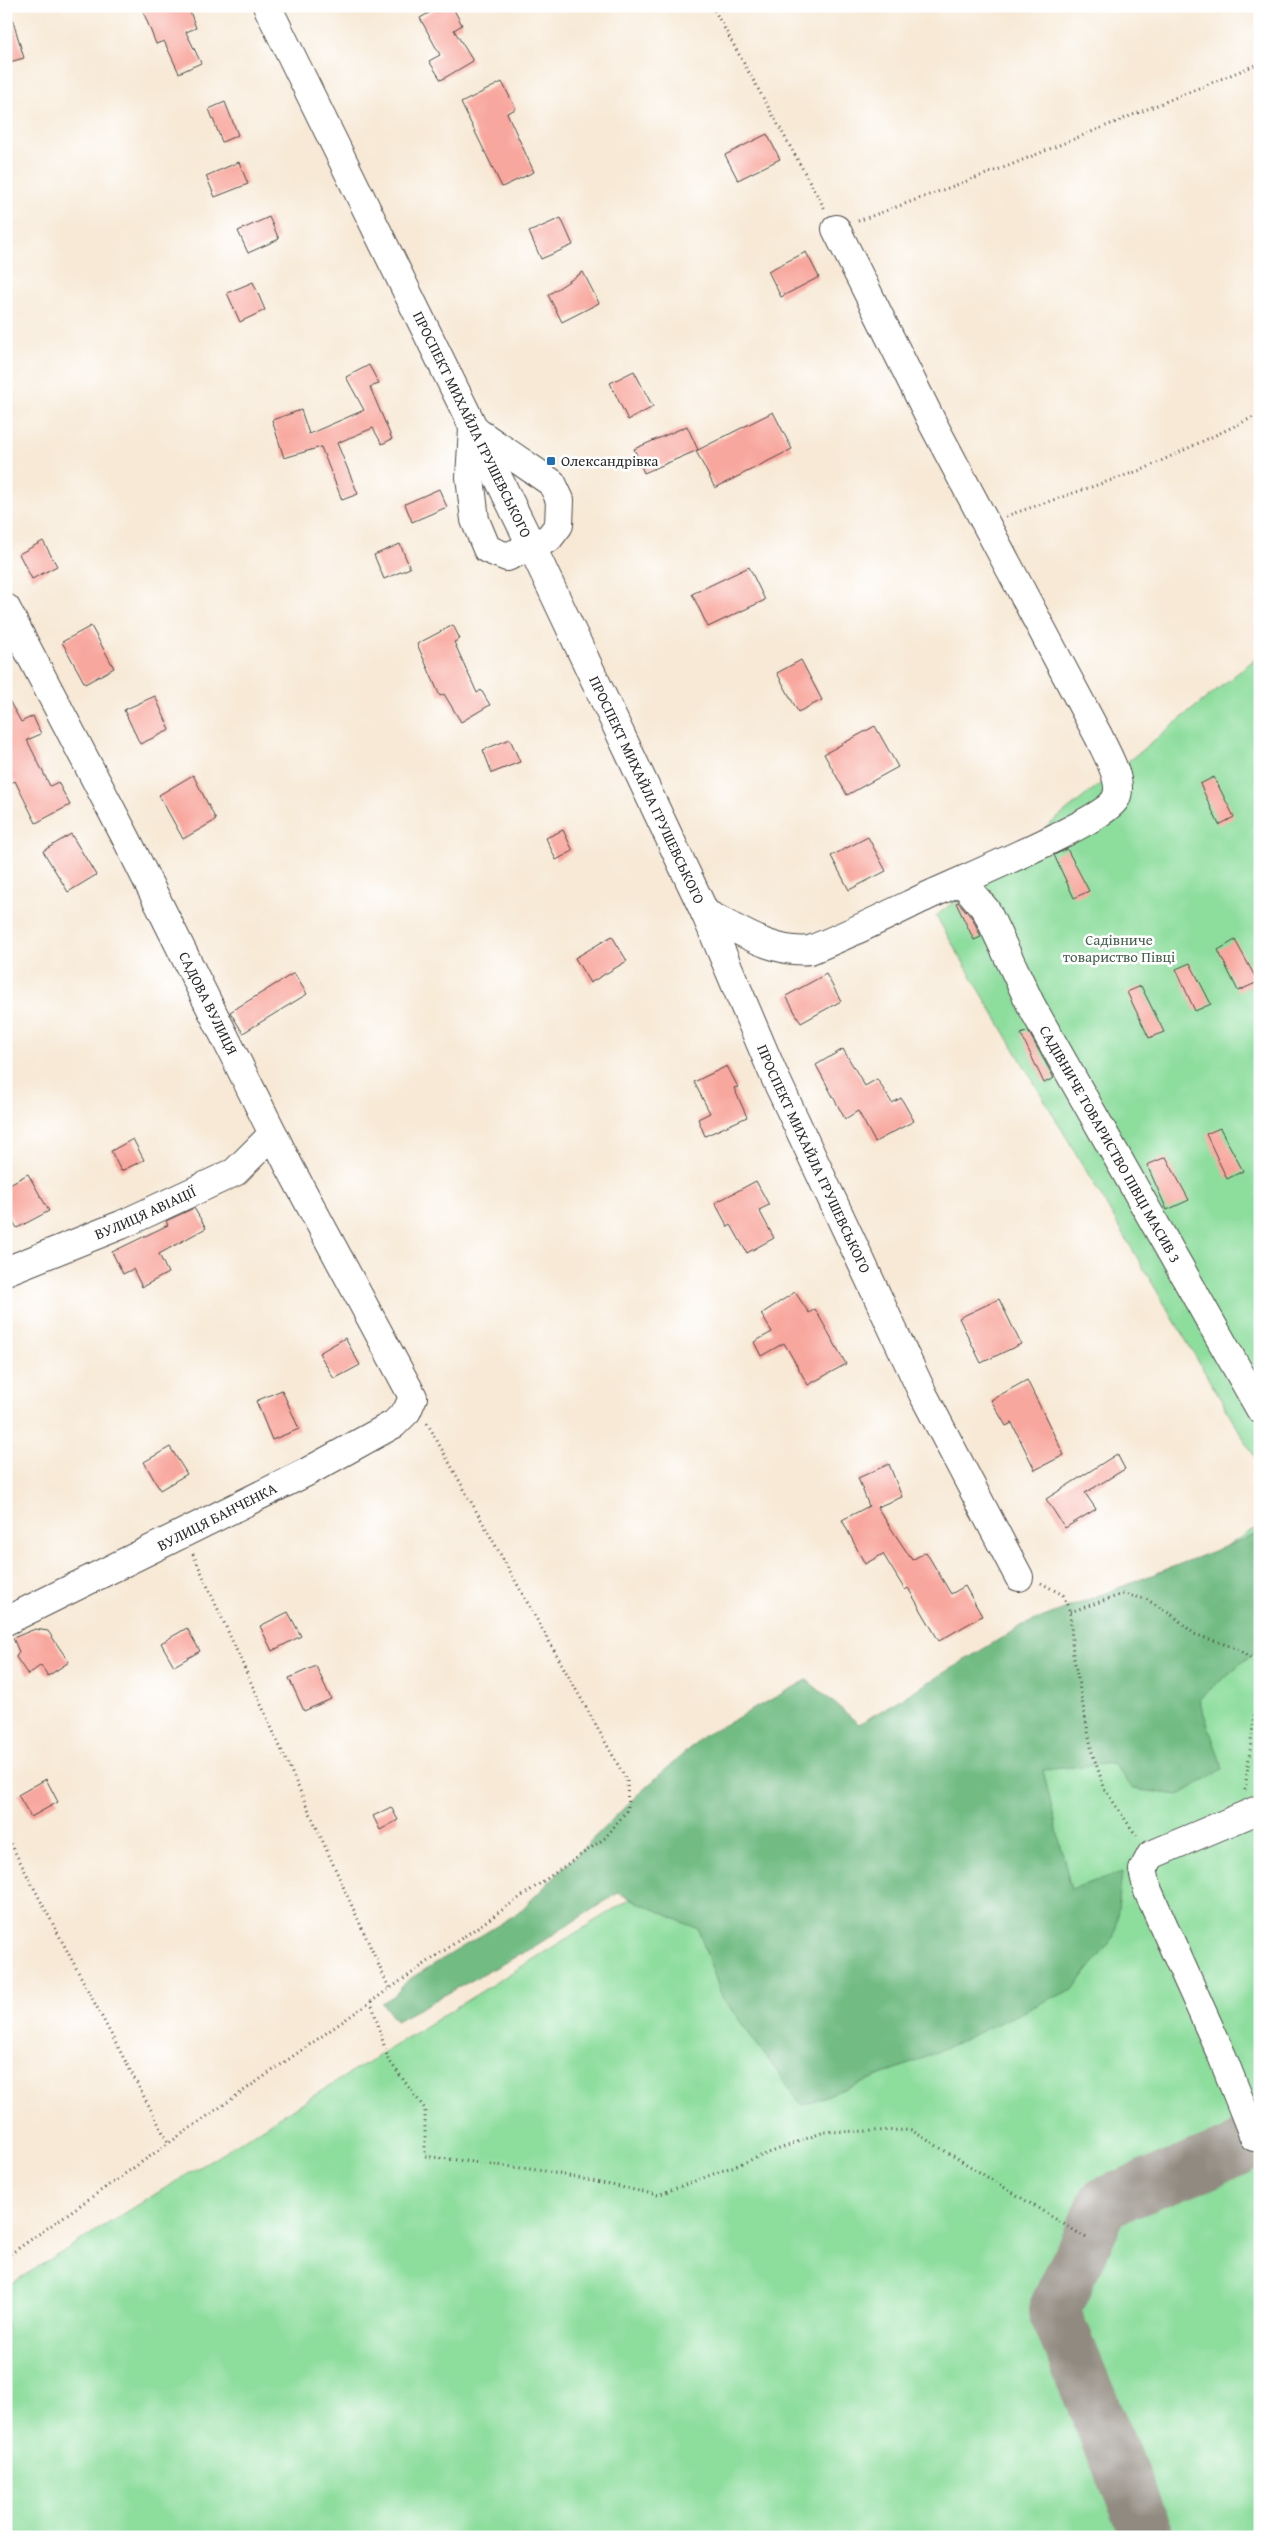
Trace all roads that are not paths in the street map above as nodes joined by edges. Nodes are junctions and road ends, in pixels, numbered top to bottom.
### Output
1 (267, 6) edge
2 (836, 229) road end
3 (473, 429) junction
4 (532, 547) junction
5 (6, 608) edge
6 (962, 882) junction
7 (705, 913) junction
8 (273, 1134) junction
9 (6, 1271) edge
10 (413, 1397) joint
11 (1260, 1409) edge
12 (1019, 1577) road end
13 (6, 1621) edge
14 (1251, 1812) edge
15 (1254, 2136) dead end

1 - 3 street, ПРОСПЕКТ МИХАЙЛА ГРУШЕВСЬКОГО
2 - 6 street
3 - 4 street, ПРОСПЕКТ МИХАЙЛА ГРУШЕВСЬКОГО
3 - 4 street
3 - 4 street
4 - 7 street, ПРОСПЕКТ МИХАЙЛА ГРУШЕВСЬКОГО
5 - 8 street, САДОВА ВУЛИЦЯ
6 - 7 street
6 - 11 street, САДІВНИЧЕ ТОВАРИСТВО ПІВЦІ МАСИВ 3
7 - 12 street, ПРОСПЕКТ МИХАЙЛА ГРУШЕВСЬКОГО
8 - 9 street, ВУЛИЦЯ АВІАЦІЇ
8 - 10 street, САДОВА ВУЛИЦЯ
10 - 13 street, ВУЛИЦЯ БАНЧЕНКА
14 - 15 street

